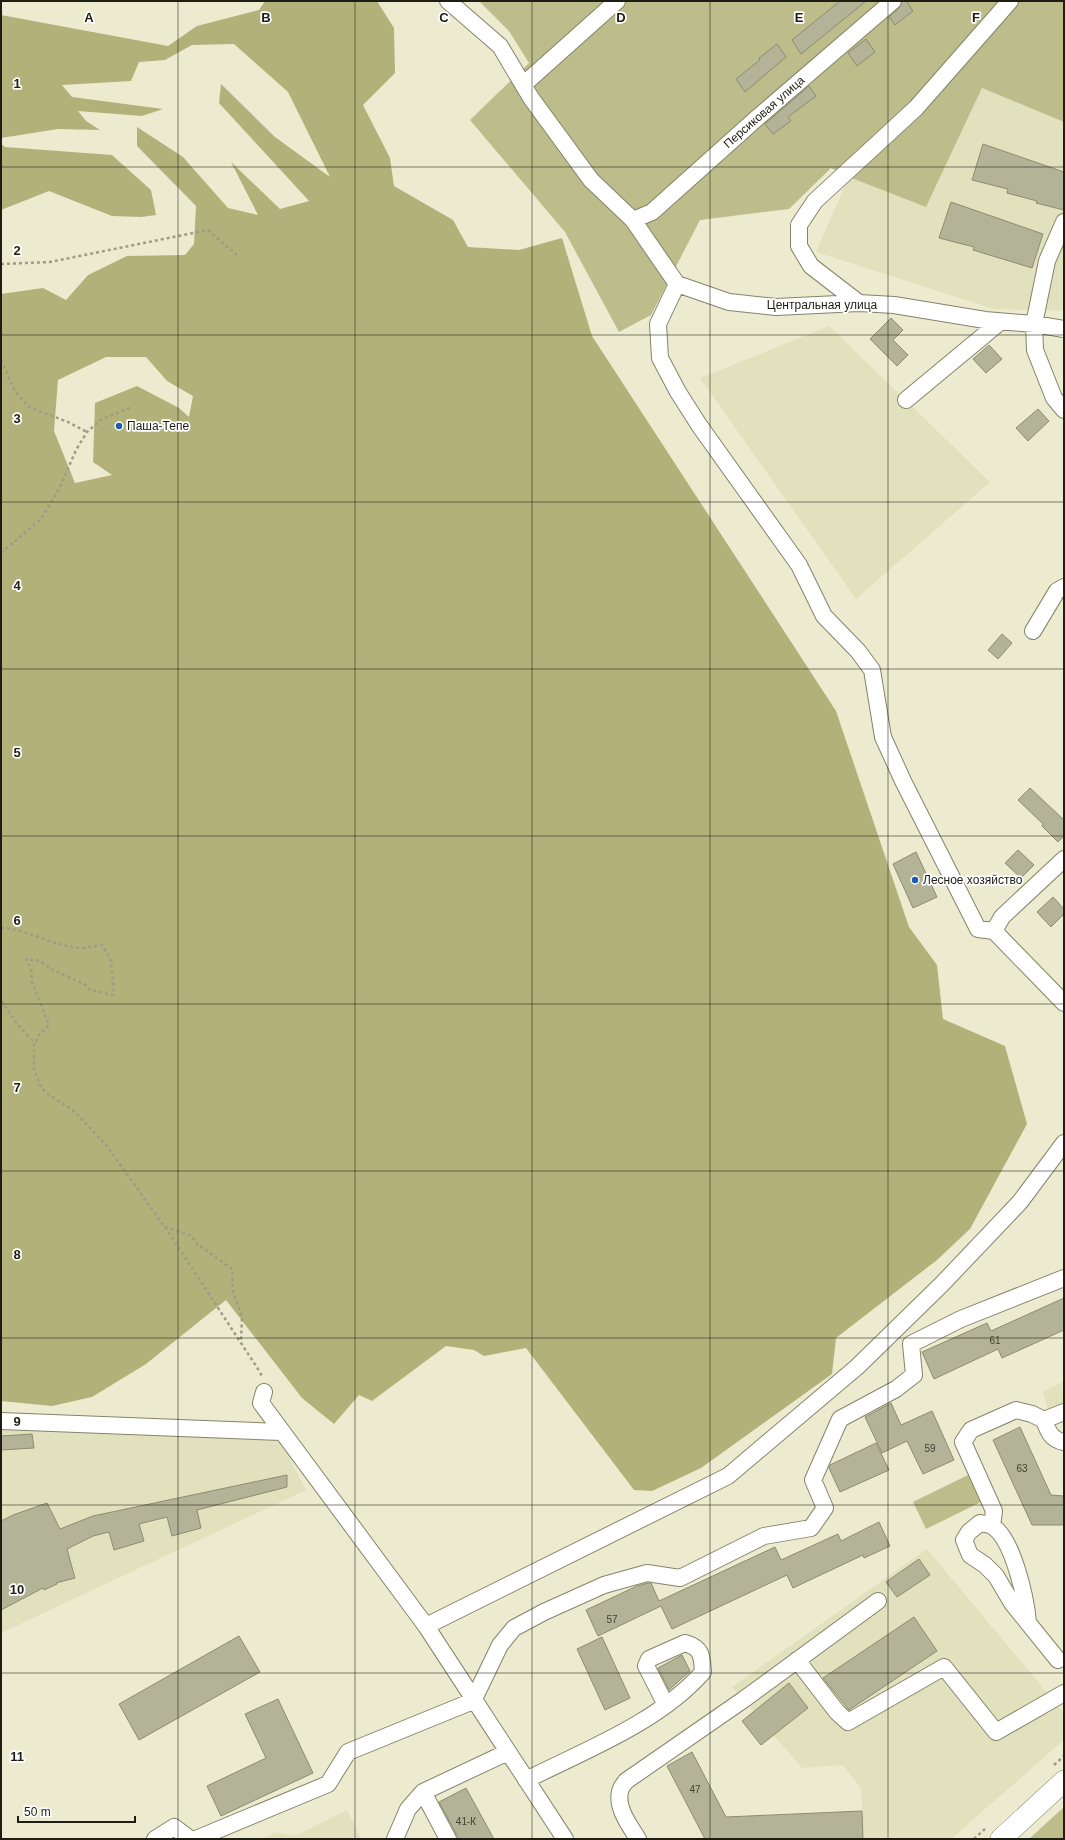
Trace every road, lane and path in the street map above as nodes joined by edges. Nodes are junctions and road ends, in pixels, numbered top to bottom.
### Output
1 (448, 1) edge
2 (617, 1) edge
3 (893, 1) edge
4 (1010, 1) edge
5 (523, 85) junction
6 (633, 220) junction
7 (1064, 222) edge
8 (237, 255) dead end
9 (1, 264) edge
10 (678, 284) junction
11 (859, 303) junction
12 (1000, 322) junction
13 (1034, 324) junction
14 (1064, 329) edge
15 (1, 360) edge
16 (906, 400) dead end
17 (132, 406) dead end
18 (1064, 410) edge
19 (87, 432) junction
20 (1, 553) edge
21 (1064, 587) edge
22 (1033, 631) dead end
23 (1064, 859) edge
24 (1, 928) edge
25 (994, 931) junction
26 (1, 1001) edge
27 (1064, 1003) edge
28 (34, 1047) junction
29 (1064, 1143) edge
30 (164, 1227) junction
31 (1064, 1278) edge
32 (241, 1342) junction
33 (264, 1392) joint
34 (1064, 1412) edge
35 (1044, 1420) junction
36 (1, 1421) edge
37 (282, 1432) junction
38 (1064, 1442) edge
39 (992, 1526) junction
40 (878, 1601) dead end
41 (1028, 1622) junction
42 (426, 1626) junction
43 (1064, 1645) edge
44 (797, 1660) junction
45 (1061, 1664) edge
46 (1064, 1693) edge
47 (473, 1701) junction
48 (666, 1705) dead end
49 (508, 1752) junction
50 (526, 1780) junction
51 (1064, 1781) edge
52 (423, 1792) junction
53 (156, 1839) edge
54 (190, 1839) edge
55 (196, 1839) edge
56 (395, 1839) edge
57 (448, 1839) edge
58 (566, 1839) edge
59 (638, 1839) edge
60 (1001, 1839) edge

1 - 5 street
2 - 5 street
3 - 6 street, Персиковая улица
4 - 11 street
5 - 6 street
6 - 10 street
7 - 13 street
8 - 9 path
10 - 11 street, Центральная улица
10 - 25 street
11 - 12 street, Центральная улица
12 - 13 street, Центральная улица
12 - 16 street
13 - 14 street, Центральная улица
13 - 18 street
15 - 19 path
17 - 19 path
19 - 20 path
21 - 22 street
23 - 25 street
24 - 28 path
25 - 27 street
26 - 28 path
28 - 30 path
29 - 42 street
30 - 32 path
30 - 32 path
31 - 47 street
32 - 33 path
33 - 37 street
34 - 35 street
35 - 38 street
35 - 39 street
36 - 37 street
37 - 42 street
39 - 41 street
39 - 41 street
40 - 44 street
41 - 45 street
42 - 47 street
43 - 45 street
44 - 46 street
44 - 59 street
47 - 49 street
47 - 55 street
48 - 50 street
49 - 50 street
49 - 52 street
50 - 58 street
51 - 60 main road
52 - 56 street
52 - 57 street
53 - 54 street

